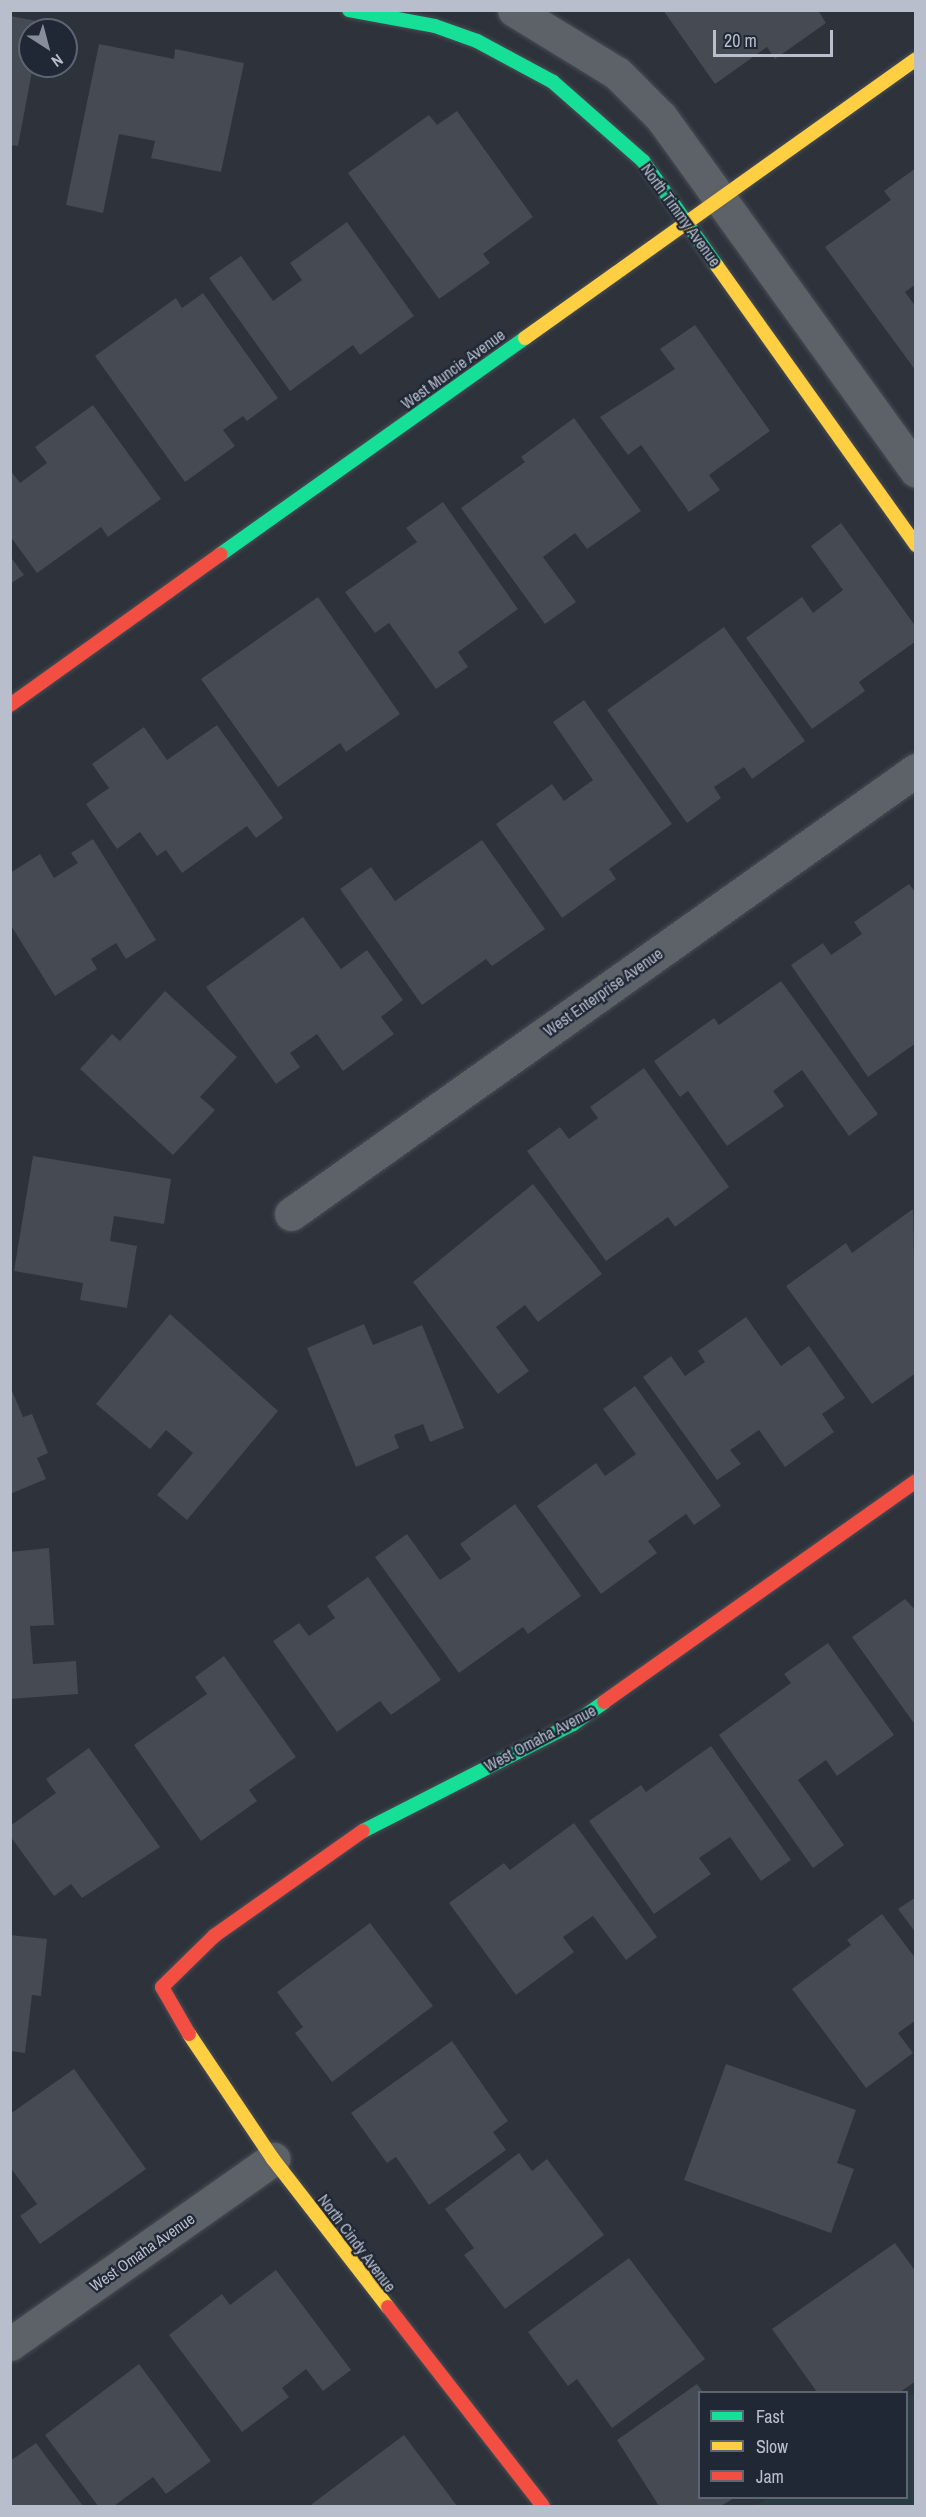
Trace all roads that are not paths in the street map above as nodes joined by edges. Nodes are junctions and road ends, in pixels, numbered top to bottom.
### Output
1 (349, 10) edge
2 (513, 10) edge
3 (915, 59) edge
4 (720, 198) junction
5 (686, 222) junction
6 (915, 471) edge
7 (915, 545) edge
8 (10, 705) edge
9 (915, 770) edge
10 (291, 1214) dead end
11 (915, 1481) edge
12 (162, 1987) joint
13 (273, 2159) junction
14 (10, 2344) edge
15 (543, 2506) edge

1 - 5 street, North Timmy Avenue
2 - 4 street
3 - 4 street, West Muncie Avenue
4 - 5 street, West Muncie Avenue
4 - 6 street
5 - 7 street, North Timmy Avenue
5 - 8 street, West Muncie Avenue
9 - 10 street, West Enterprise Avenue
11 - 12 street, West Omaha Avenue
12 - 13 street, North Cindy Avenue
13 - 14 street, West Omaha Avenue
13 - 15 street, North Cindy Avenue

